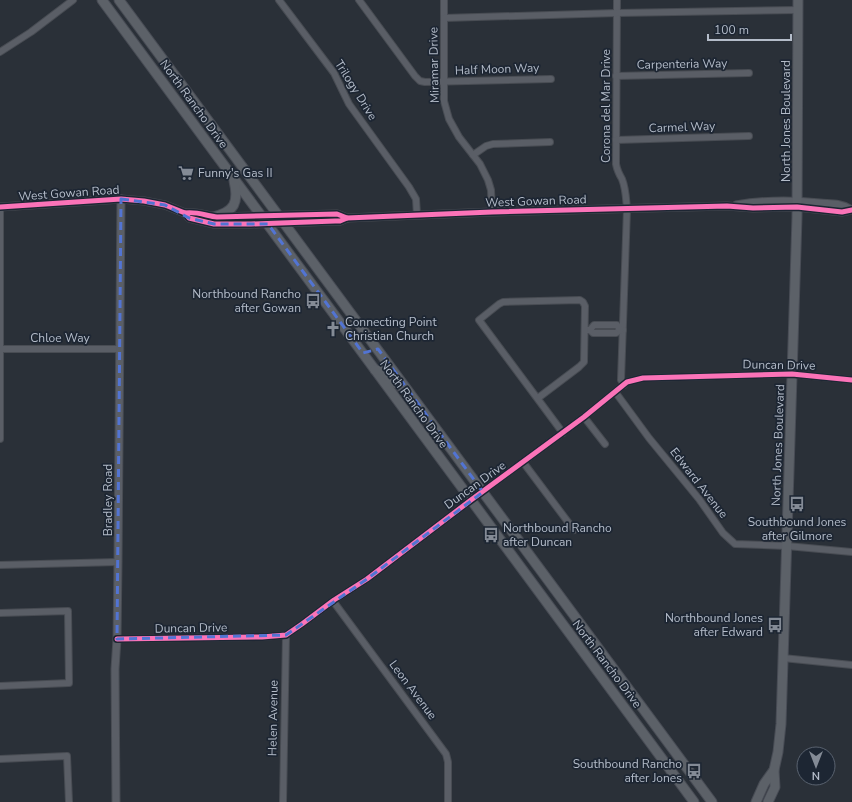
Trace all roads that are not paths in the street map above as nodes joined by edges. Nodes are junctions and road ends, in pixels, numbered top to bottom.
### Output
1 (73, 0) edge
2 (102, 0) edge
3 (119, 0) edge
4 (279, 0) edge
5 (444, 0) edge
6 (617, 0) edge
7 (798, 0) edge
8 (362, 1) edge
9 (798, 10) junction
10 (617, 13) junction
11 (444, 18) junction
12 (0, 52) edge
13 (748, 73) dead end
14 (616, 76) junction
15 (551, 79) dead end
16 (444, 82) junction
17 (748, 136) dead end
18 (616, 140) junction
19 (550, 142) dead end
20 (473, 155) junction
21 (233, 178) junction
22 (121, 198) junction
23 (797, 204) junction
24 (0, 207) edge
25 (627, 209) junction
26 (851, 210) edge
27 (492, 212) junction
28 (186, 213) junction
29 (213, 216) junction
30 (262, 216) junction
31 (417, 216) junction
32 (281, 219) junction
33 (268, 224) junction
34 (588, 330) junction
35 (621, 330) junction
36 (1, 349) edge
37 (120, 349) junction
38 (378, 349) junction
39 (363, 353) junction
40 (375, 370) junction
41 (792, 374) junction
42 (852, 380) edge
43 (624, 385) junction
44 (407, 389) junction
45 (616, 392) junction
46 (538, 398) junction
47 (584, 417) junction
48 (563, 433) junction
49 (0, 439) edge
50 (605, 444) dead end
51 (523, 462) junction
52 (483, 492) junction
53 (471, 500) junction
54 (574, 530) dead end
55 (787, 546) junction
56 (852, 552) edge
57 (118, 562) junction
58 (0, 565) edge
59 (333, 601) junction
60 (0, 613) edge
61 (286, 635) junction
62 (117, 639) junction
63 (783, 658) junction
64 (852, 665) edge
65 (0, 686) edge
66 (0, 759) edge
67 (774, 770) junction
68 (69, 802) edge
69 (116, 802) edge
70 (283, 802) edge
71 (448, 802) edge
72 (694, 802) edge
73 (712, 802) edge
74 (756, 802) edge
75 (768, 802) edge

1 - 12 street
2 - 21 main road, North Rancho Drive
3 - 32 main road, North Rancho Drive
4 - 31 street, Trilogy Drive
5 - 11 street, Miramar Drive
6 - 10 street, Corona del Mar Drive
7 - 9 main road, North Jones Boulevard
8 - 16 street, Half Moon Way
9 - 10 street
9 - 23 main road, North Jones Boulevard
10 - 11 street
10 - 14 street, Corona del Mar Drive
11 - 16 street, Miramar Drive
13 - 14 street, Carpenteria Way
14 - 18 street, Corona del Mar Drive
15 - 16 street, Half Moon Way
16 - 20 street, Miramar Drive
17 - 18 street, Carmel Way
18 - 25 street, Corona del Mar Drive
19 - 20 street
20 - 27 street, Miramar Drive
21 - 29 main road
21 - 30 main road, North Rancho Drive
22 - 24 street, West Gowan Road
22 - 28 street, West Gowan Road
22 - 37 street, Bradley Road
23 - 25 street, West Gowan Road
23 - 26 street, West Gowan Road
23 - 41 main road, North Jones Boulevard
24 - 36 street
25 - 27 street, West Gowan Road
25 - 35 street
27 - 31 street, West Gowan Road
28 - 29 street, West Gowan Road
28 - 33 street, West Gowan Road
29 - 30 street, West Gowan Road
30 - 32 street, West Gowan Road
30 - 33 main road, North Rancho Drive
31 - 32 street, West Gowan Road
32 - 33 street, West Gowan Road
32 - 38 main road, North Rancho Drive
33 - 39 main road, North Rancho Drive
34 - 35 street
34 - 46 street
34 - 46 street
35 - 43 street
36 - 37 street, Chloe Way
36 - 49 street
37 - 57 street, Bradley Road
38 - 39 main road
38 - 44 main road, North Rancho Drive
39 - 40 main road, North Rancho Drive
40 - 44 main road
40 - 53 main road, North Rancho Drive
41 - 42 street, Duncan Drive
41 - 43 street, Duncan Drive
41 - 55 main road, North Jones Boulevard
43 - 45 street, Duncan Drive
44 - 52 main road, North Rancho Drive
45 - 47 street, Duncan Drive
45 - 55 street, Edward Avenue
46 - 48 street
47 - 48 street, Duncan Drive
47 - 50 street
48 - 51 street, Duncan Drive
51 - 52 street, Duncan Drive
51 - 54 street
52 - 53 street, Duncan Drive
52 - 73 main road, North Rancho Drive
53 - 59 street, Duncan Drive
53 - 72 main road, North Rancho Drive
55 - 56 street, Edward Avenue
55 - 63 main road, North Jones Boulevard
57 - 58 street
57 - 62 street, Bradley Road
59 - 61 street, Duncan Drive
59 - 71 street, Leon Avenue
60 - 65 street
61 - 62 street, Duncan Drive
61 - 70 street, Helen Avenue
62 - 69 street, Bradley Road
63 - 64 street
63 - 67 main road, North Jones Boulevard
66 - 68 street
67 - 74 main road, North Jones Boulevard
67 - 75 main road, North Jones Boulevard

